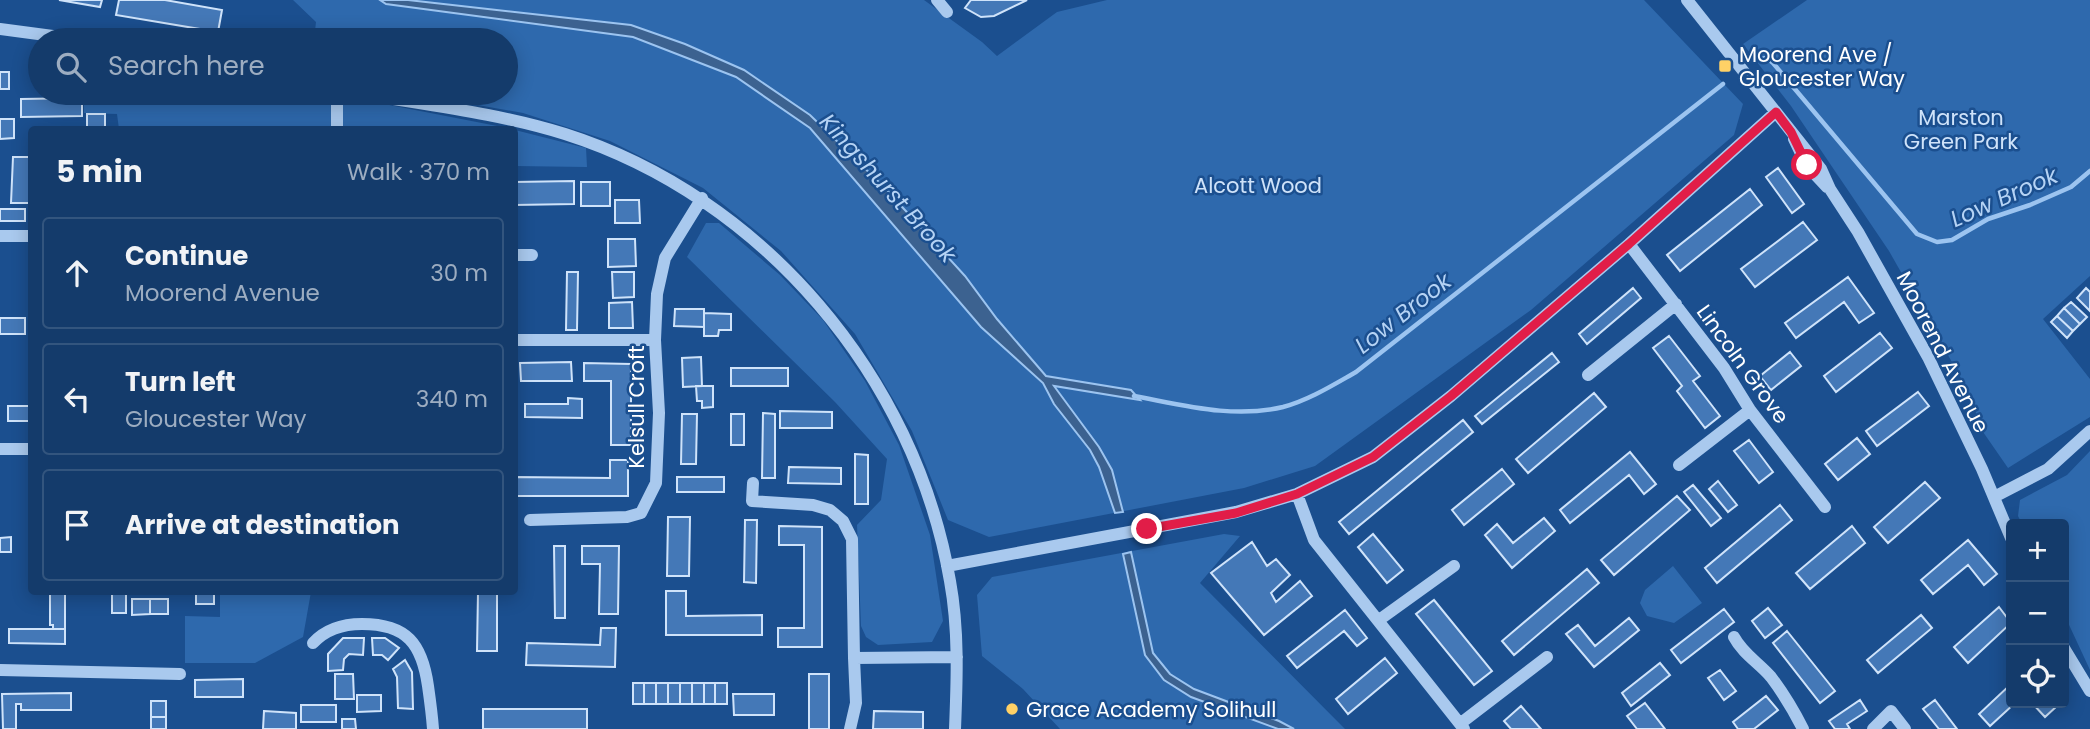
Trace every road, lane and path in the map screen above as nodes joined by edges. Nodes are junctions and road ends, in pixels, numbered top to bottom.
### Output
1 (937, 0) edge
2 (1687, 0) edge
3 (947, 12) dead end
4 (0, 29) edge
5 (28, 33) edge
6 (337, 105) edge
7 (425, 105) edge
8 (1776, 112) junction
9 (337, 126) edge
10 (702, 198) junction
11 (0, 236) edge
12 (28, 236) edge
13 (1629, 244) junction
14 (518, 256) edge
15 (532, 256) dead end
16 (1676, 304) junction
17 (518, 340) edge
18 (655, 340) junction
19 (1588, 375) dead end
20 (1750, 410) junction
21 (2090, 430) edge
22 (0, 449) edge
23 (28, 449) edge
24 (1679, 465) dead end
25 (753, 483) dead end
26 (1297, 494) junction
27 (1994, 497) junction
28 (1825, 507) dead end
29 (530, 520) dead end
30 (2006, 526) edge
31 (947, 565) junction
32 (1454, 566) dead end
33 (1379, 620) junction
34 (1734, 637) dead end
35 (313, 643) dead end
36 (957, 657) junction
37 (1547, 657) dead end
38 (854, 658) junction
39 (2069, 658) edge
40 (0, 670) edge
41 (180, 674) dead end
42 (2090, 691) edge
43 (1463, 726) edge
44 (433, 729) edge
45 (850, 729) edge
46 (955, 729) edge
47 (1802, 729) edge
48 (1873, 729) edge
49 (1905, 729) edge

1 - 3 street
2 - 8 street, Moorend Avenue
4 - 5 street
6 - 9 street
7 - 10 street
8 - 13 street
8 - 27 street, Moorend Avenue
10 - 18 street, Kelsull Croft
10 - 31 street
11 - 12 street
13 - 16 street, Lincoln Grove
13 - 26 street
14 - 15 street
16 - 19 street
16 - 20 street, Lincoln Grove
17 - 18 street
18 - 29 street, Kelsull Croft
20 - 24 street
20 - 28 street, Lincoln Grove
21 - 27 street
22 - 23 street
25 - 38 street
26 - 31 street
26 - 33 street
27 - 30 street, Moorend Avenue
31 - 36 street
32 - 33 street
33 - 43 street
34 - 47 street
35 - 44 street
36 - 38 street
36 - 46 street
37 - 43 street
38 - 45 street
39 - 42 street
40 - 41 street
48 - 49 street

